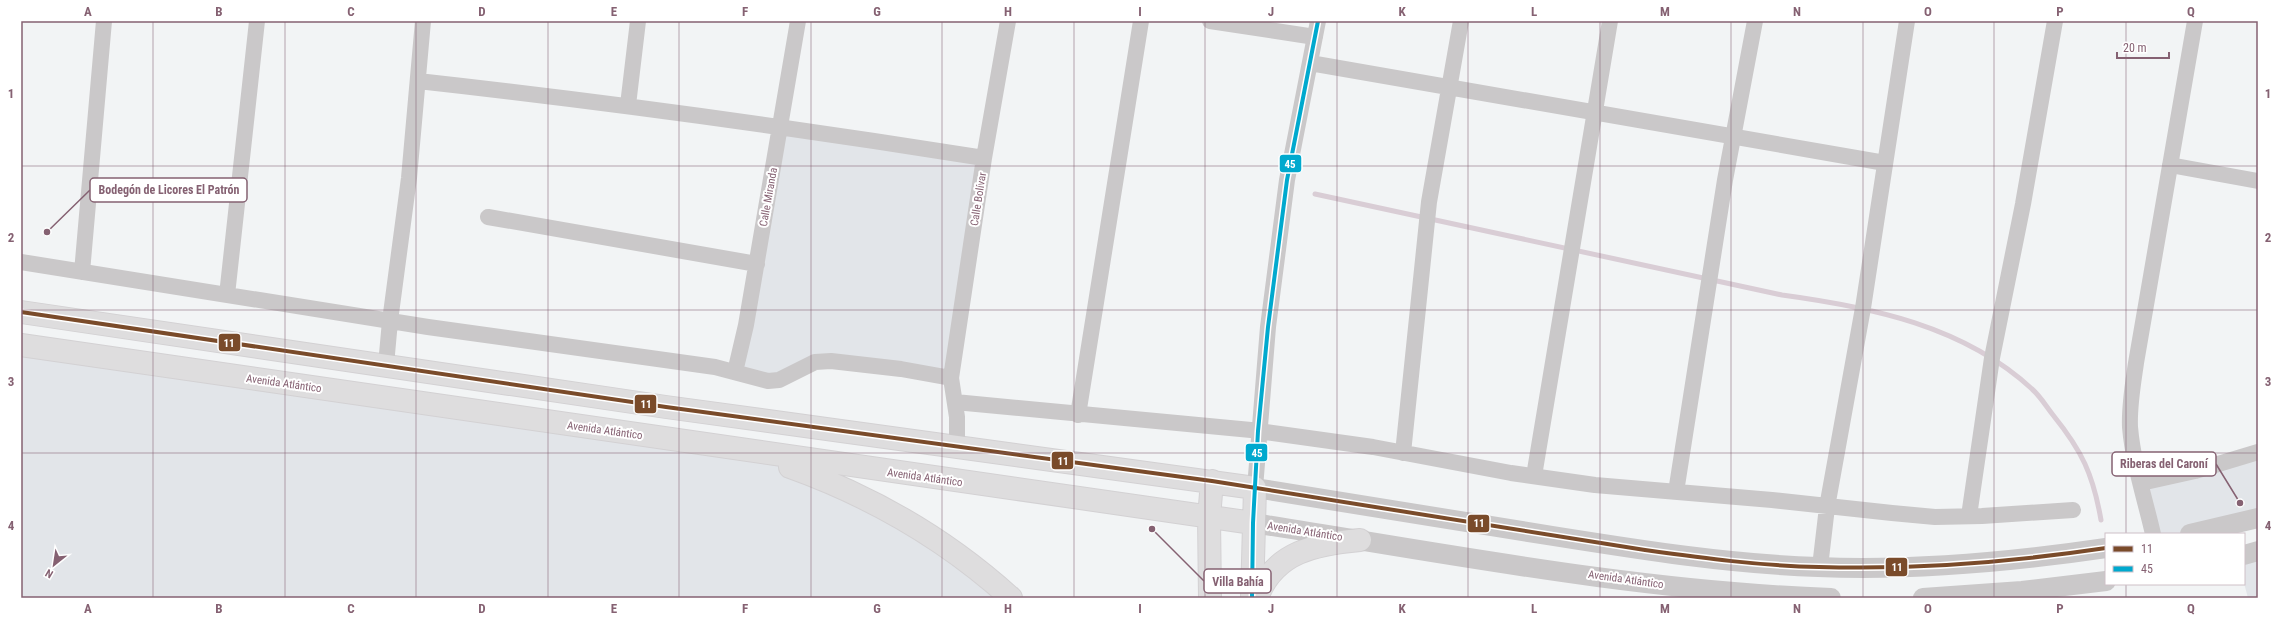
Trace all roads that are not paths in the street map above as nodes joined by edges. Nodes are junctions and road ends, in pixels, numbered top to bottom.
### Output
1 (104, 21) edge
2 (257, 21) edge
3 (423, 21) edge
4 (638, 21) edge
5 (798, 21) edge
6 (1008, 21) edge
7 (1141, 21) edge
8 (1210, 21) edge
9 (1461, 21) edge
10 (1610, 21) edge
11 (1755, 21) edge
12 (1907, 21) edge
13 (2055, 21) edge
14 (2195, 21) edge
15 (1316, 29) edge
16 (1310, 63) junction
17 (418, 81) junction
18 (1449, 87) junction
19 (628, 105) junction
20 (1594, 113) junction
21 (781, 126) junction
22 (1733, 135) junction
23 (984, 158) junction
24 (1885, 163) junction
25 (2170, 165) junction
26 (2258, 181) edge
27 (488, 217) dead end
28 (21, 262) edge
29 (757, 264) junction
30 (82, 272) junction
31 (227, 295) junction
32 (21, 312) edge
33 (390, 321) junction
34 (21, 345) edge
35 (386, 365) junction
36 (735, 372) junction
37 (951, 378) junction
38 (955, 402) junction
39 (1078, 415) junction
40 (1258, 431) junction
41 (957, 447) junction
42 (734, 449) junction
43 (2258, 452) edge
44 (1404, 453) junction
45 (1534, 476) junction
46 (1212, 481) junction
47 (2141, 483) junction
48 (1255, 488) junction
49 (1676, 492) junction
50 (1827, 507) junction
51 (2073, 510) dead end
52 (1969, 516) junction
53 (1209, 518) junction
54 (2258, 518) edge
55 (1253, 523) junction
56 (2153, 533) edge
57 (2194, 533) edge
58 (1360, 540) junction
59 (2105, 548) edge
60 (2258, 551) edge
61 (2245, 554) edge
62 (1820, 567) junction
63 (2105, 581) edge
64 (1011, 598) edge
65 (1210, 598) edge
66 (1252, 598) edge
67 (1258, 598) edge
68 (1830, 598) edge
69 (1923, 598) edge

1 - 30 street
2 - 31 street
3 - 17 street
4 - 19 street
5 - 21 street, Calle Miranda
6 - 23 street, Calle Bolívar
7 - 39 street
8 - 15 street
9 - 18 street
10 - 20 street
11 - 22 street
12 - 24 street
13 - 52 street
14 - 25 street
15 - 16 street
16 - 18 street
16 - 40 street
17 - 19 street
17 - 33 street
18 - 20 street
18 - 44 street
19 - 21 street
20 - 22 street
20 - 45 street
21 - 23 street
21 - 29 street, Calle Miranda
22 - 24 street
22 - 49 street
23 - 37 street, Calle Bolívar
24 - 50 street
25 - 26 street
25 - 47 street
27 - 29 street
28 - 30 street
29 - 36 street, Calle Miranda
30 - 31 street
31 - 33 street
32 - 35 main road
33 - 35 street
33 - 36 street
34 - 42 main road, Avenida Atlántico
35 - 41 main road
36 - 37 street
37 - 38 street, Calle Bolívar
38 - 39 street
38 - 41 street, Calle Bolívar
39 - 40 street
40 - 44 street
40 - 48 street
41 - 46 main road
42 - 53 main road, Avenida Atlántico
42 - 64 main road
43 - 47 street
44 - 45 street
45 - 49 street
46 - 48 main road
46 - 53 main road
47 - 56 street
48 - 55 main road
48 - 62 street
49 - 50 street
50 - 52 street
50 - 62 street
51 - 52 street
53 - 55 main road, Avenida Atlántico
53 - 65 main road
54 - 57 street
55 - 58 street, Avenida Atlántico
55 - 66 main road
58 - 67 main road
58 - 68 street, Avenida Atlántico
59 - 62 street
60 - 61 street
63 - 69 street

